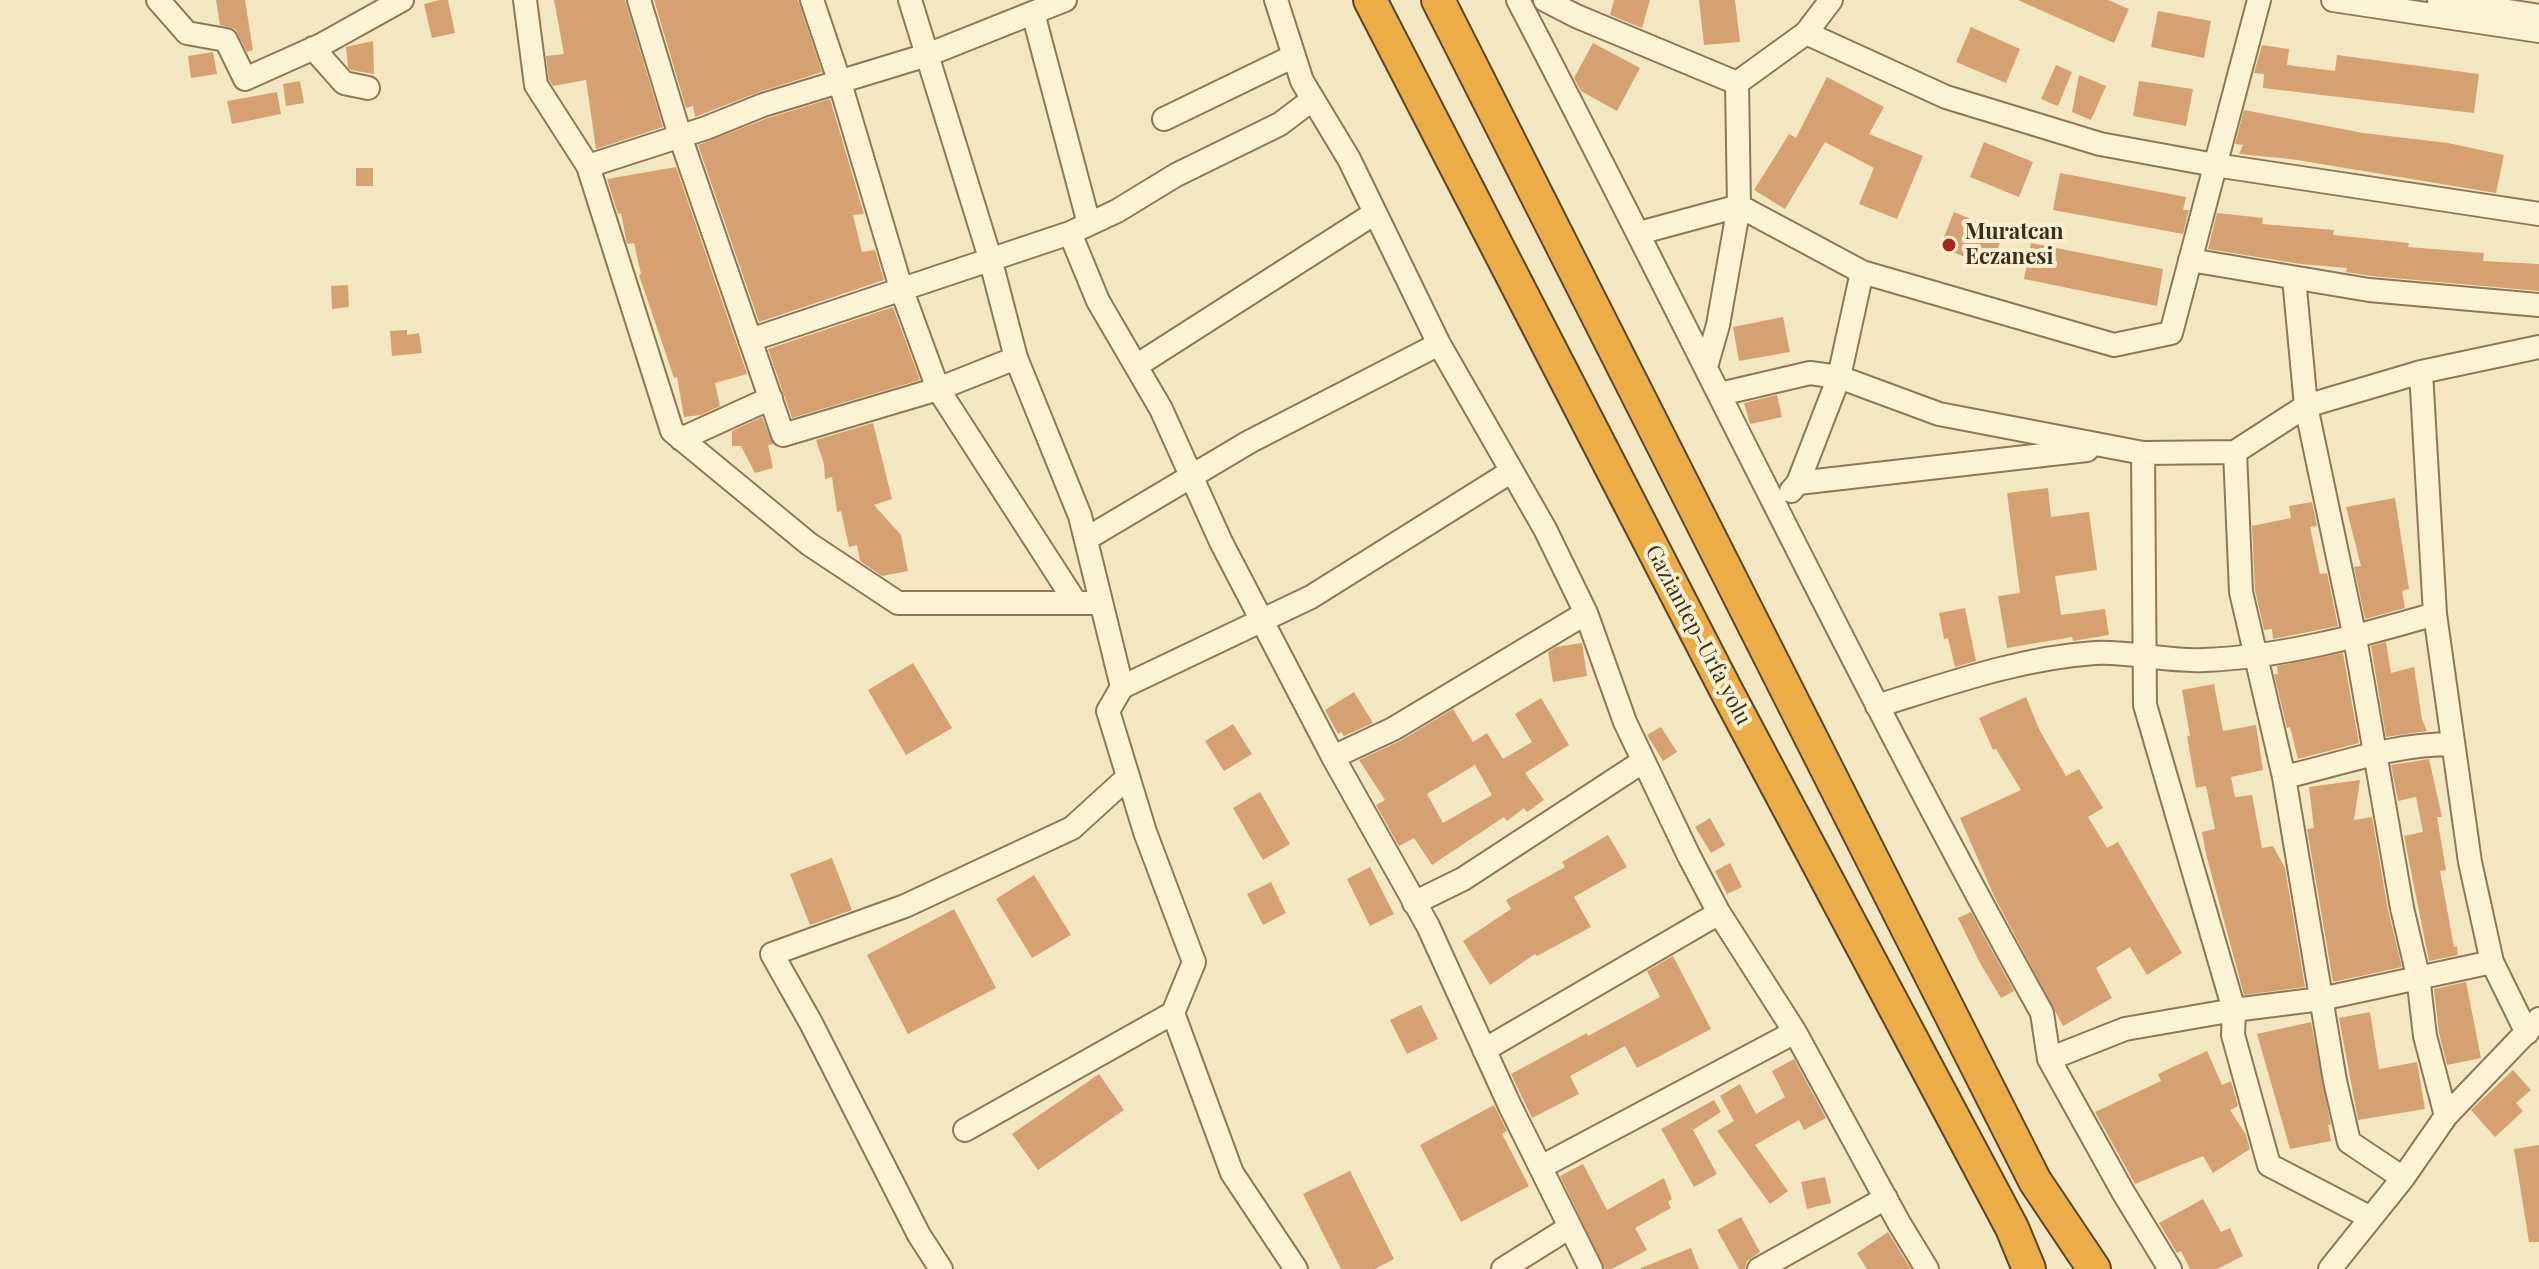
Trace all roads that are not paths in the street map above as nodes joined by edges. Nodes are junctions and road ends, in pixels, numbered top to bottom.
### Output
1 (158, 0) edge
2 (402, 0) edge
3 (525, 0) edge
4 (639, 0) edge
5 (812, 0) edge
6 (910, 0) edge
7 (1065, 0) edge
8 (1276, 0) edge
9 (1370, 0) edge
10 (1438, 0) edge
11 (1518, 0) edge
12 (1545, 0) edge
13 (1831, 0) edge
14 (2259, 0) edge
15 (2333, 0) edge
16 (2439, 0) edge
17 (1033, 13) junction
18 (2533, 15) edge
19 (1806, 33) junction
20 (313, 48) junction
21 (927, 55) junction
22 (1294, 56) junction
23 (840, 83) junction
24 (1737, 83) junction
25 (368, 88) dead end
26 (1313, 99) junction
27 (1164, 119) dead end
28 (680, 136) junction
29 (2215, 165) junction
30 (588, 166) junction
31 (1739, 206) junction
32 (1375, 213) junction
33 (2539, 214) edge
34 (1079, 228) junction
35 (1639, 233) junction
36 (990, 258) junction
37 (2190, 260) junction
38 (1862, 272) junction
39 (2294, 278) junction
40 (901, 288) junction
41 (2539, 305) edge
42 (750, 340) junction
43 (1439, 344) junction
44 (2539, 347) edge
45 (1016, 358) junction
46 (1136, 366) junction
47 (1706, 367) junction
48 (2421, 372) junction
49 (1839, 377) junction
50 (938, 389) junction
51 (1720, 394) junction
52 (771, 398) junction
53 (2306, 406) junction
54 (681, 439) junction
55 (2110, 447) junction
56 (2235, 452) junction
57 (2143, 453) junction
58 (1512, 471) junction
59 (1191, 475) junction
60 (1798, 483) junction
61 (1776, 507) junction
62 (1086, 539) junction
63 (1076, 603) junction
64 (1100, 603) junction
65 (1586, 613) junction
66 (2435, 614) junction
67 (1263, 622) junction
68 (2355, 638) junction
69 (2254, 655) junction
70 (2143, 657) junction
71 (1122, 687) junction
72 (1877, 706) junction
73 (2452, 744) junction
74 (2376, 752) junction
75 (1333, 757) junction
76 (1642, 762) junction
77 (1128, 777) junction
78 (2284, 777) junction
79 (1414, 903) junction
80 (1719, 913) junction
81 (2492, 962) junction
82 (2418, 976) junction
83 (2321, 999) junction
84 (2234, 1010) junction
85 (1173, 1013) junction
86 (2533, 1026) edge
87 (1795, 1032) junction
88 (1484, 1050) junction
89 (2049, 1059) junction
90 (2446, 1116) junction
91 (965, 1130) dead end
92 (1541, 1167) junction
93 (2403, 1178) junction
94 (1886, 1198) junction
95 (2371, 1218) junction
96 (1570, 1227) junction
97 (941, 1269) edge
98 (1296, 1269) edge
99 (1503, 1269) edge
100 (1591, 1269) edge
101 (1759, 1269) edge
102 (1927, 1269) edge
103 (2029, 1269) edge
104 (2094, 1269) edge
105 (2170, 1269) edge
106 (2330, 1269) edge

1 - 20 street
2 - 20 street
3 - 30 street
4 - 28 street
5 - 23 street
6 - 21 street
7 - 17 street
8 - 22 street
9 - 103 highway, Gaziantep-Urfa yolu
10 - 104 highway
11 - 35 street
12 - 24 street
13 - 19 street
14 - 29 street
15 - 18 street
16 - 18 street
17 - 21 street
17 - 34 street
19 - 24 street
19 - 29 street
20 - 25 street
21 - 23 street
21 - 36 street
22 - 26 street
22 - 27 street
23 - 28 street
23 - 40 street
24 - 31 street
26 - 32 street
26 - 34 street
28 - 30 street
28 - 42 street
29 - 33 street
29 - 37 street
30 - 54 street
31 - 35 street
31 - 38 street
31 - 47 street
32 - 43 street
32 - 46 street
34 - 36 street
34 - 46 street
35 - 47 street
36 - 40 street
36 - 45 street
37 - 38 street
37 - 39 street
38 - 49 street
39 - 41 street
39 - 53 street
40 - 42 street
40 - 50 street
42 - 52 street
43 - 58 street
43 - 59 street
44 - 48 street
45 - 50 street
45 - 62 street
46 - 59 street
47 - 51 street
48 - 53 street
48 - 66 street
49 - 51 street
49 - 55 street
49 - 60 street
50 - 52 street
50 - 63 street
51 - 61 street
52 - 54 street
53 - 56 street
53 - 68 street
54 - 63 street
55 - 57 street
55 - 60 street
56 - 57 street
56 - 69 street
57 - 70 street
58 - 65 street
58 - 67 street
59 - 62 street
59 - 67 street
60 - 61 street
61 - 72 street
62 - 64 street
63 - 64 street
64 - 71 street
65 - 75 street
65 - 76 street
66 - 68 street
66 - 73 street
67 - 71 street
67 - 75 street
68 - 69 street
68 - 74 street
69 - 70 street
69 - 78 street
70 - 72 street
70 - 84 street
71 - 77 street
72 - 89 street
73 - 74 street
73 - 81 street
74 - 78 street
74 - 82 street
75 - 79 street
76 - 79 street
76 - 80 street
77 - 85 street
77 - 97 street
78 - 83 street
79 - 88 street
80 - 87 street
80 - 88 street
81 - 82 street
81 - 86 street
82 - 83 street
82 - 90 street
83 - 84 street
83 - 93 street
84 - 89 street
84 - 95 street
85 - 91 street
85 - 98 street
86 - 90 street
87 - 92 street
87 - 94 street
88 - 92 street
89 - 105 street
90 - 93 street
92 - 96 street
93 - 95 street
94 - 101 street
94 - 102 street
95 - 106 street
96 - 99 street
96 - 100 street

